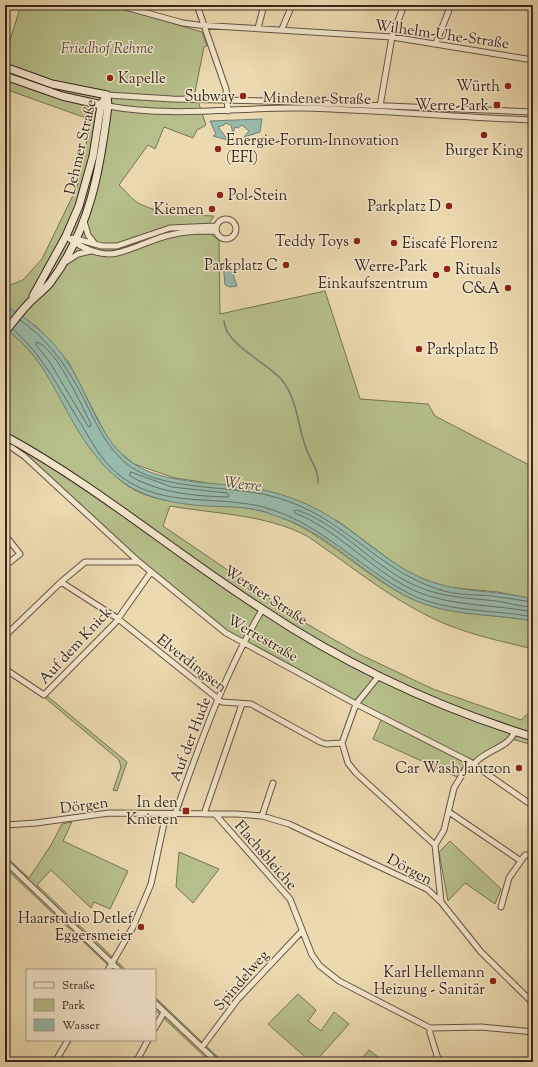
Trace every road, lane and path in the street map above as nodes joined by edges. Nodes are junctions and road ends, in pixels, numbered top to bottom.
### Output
1 (118, 5) edge
2 (197, 5) edge
3 (264, 5) edge
4 (292, 5) edge
5 (404, 5) edge
6 (451, 5) edge
7 (204, 24) junction
8 (258, 28) junction
9 (282, 29) junction
10 (392, 37) junction
11 (436, 43) junction
12 (533, 60) edge
13 (5, 67) edge
14 (5, 76) edge
15 (106, 95) junction
16 (228, 100) junction
17 (105, 106) junction
18 (380, 106) junction
19 (228, 111) junction
20 (533, 112) edge
21 (533, 120) edge
22 (84, 221) junction
23 (66, 236) junction
24 (75, 241) junction
25 (96, 244) junction
26 (92, 251) junction
27 (62, 265) junction
28 (29, 303) junction
29 (5, 332) edge
30 (5, 436) edge
31 (5, 446) edge
32 (5, 535) edge
33 (138, 562) junction
34 (5, 566) edge
35 (151, 572) junction
36 (61, 582) junction
37 (262, 610) junction
38 (117, 618) junction
39 (5, 636) edge
40 (243, 642) junction
41 (5, 669) edge
42 (378, 677) junction
43 (218, 699) junction
44 (242, 704) junction
45 (356, 704) junction
46 (515, 731) junction
47 (533, 737) edge
48 (342, 743) junction
49 (472, 763) junction
50 (273, 783) dead end
51 (533, 806) edge
52 (449, 812) junction
53 (166, 814) junction
54 (175, 814) junction
55 (204, 814) junction
56 (215, 814) junction
57 (262, 816) junction
58 (5, 825) edge
59 (435, 845) junction
60 (533, 857) edge
61 (5, 861) edge
62 (521, 861) junction
63 (441, 902) junction
64 (501, 907) dead end
65 (302, 931) junction
66 (112, 963) junction
67 (109, 969) edge
68 (118, 969) edge
69 (533, 1003) edge
70 (156, 1004) edge
71 (164, 1012) junction
72 (156, 1026) edge
73 (430, 1028) junction
74 (533, 1032) edge
75 (67, 1041) edge
76 (147, 1041) edge
77 (202, 1047) junction
78 (212, 1057) junction
79 (55, 1062) edge
80 (136, 1062) edge
81 (208, 1062) edge
82 (217, 1062) edge
83 (439, 1062) edge

1 - 7 street, Wilhelm-Uhe-Straße
2 - 7 street
3 - 8 street
4 - 9 street
5 - 10 street
6 - 11 street
7 - 8 street, Wilhelm-Uhe-Straße
7 - 16 street
8 - 9 street, Wilhelm-Uhe-Straße
9 - 10 street, Wilhelm-Uhe-Straße
10 - 11 street, Wilhelm-Uhe-Straße
10 - 18 street
11 - 12 street, Wilhelm-Uhe-Straße
13 - 15 main road
14 - 17 main road
15 - 16 street, Mindener Straße
15 - 17 main road, Dehmer Straße
16 - 18 street, Mindener Straße
16 - 19 street
17 - 19 street, Mindener Straße
17 - 22 main road, Dehmer Straße
17 - 23 main road, Dehmer Straße
18 - 20 street, Mindener Straße
19 - 21 street, Mindener Straße
22 - 24 main road, Dehmer Straße
22 - 25 street
23 - 24 street
23 - 28 main road, Dehmer Straße
24 - 25 street
24 - 26 street
24 - 27 main road, Dehmer Straße
25 - 26 street
26 - 27 street
27 - 28 main road, Dehmer Straße
28 - 29 main road, Dehmer Straße
30 - 37 main road, Werster Straße
31 - 33 street, Werrestraße
32 - 34 street
33 - 35 street, Werrestraße
33 - 36 street
35 - 38 street, Auf dem Knick
35 - 40 street, Werrestraße
36 - 38 street, Elverdingsen
36 - 39 street
37 - 40 street, Auf der Hude
37 - 42 main road, Werster Straße
38 - 41 street, Auf dem Knick
38 - 43 street, Elverdingsen
40 - 43 street, Auf der Hude
40 - 45 street, Werrestraße
42 - 45 street
42 - 46 main road, Werster Straße
43 - 44 street, Elverdingsen
43 - 54 street, Auf der Hude
44 - 48 street, Elverdingsen
44 - 55 street
45 - 48 street
45 - 49 street, Werrestraße
46 - 47 main road, Werster Straße
46 - 49 street
48 - 59 street
49 - 51 street, Werrestraße
49 - 52 street
50 - 57 street
52 - 59 street
52 - 62 street
53 - 54 street, Dörgen
53 - 58 street, Dörgen
53 - 66 street
54 - 55 street, Dörgen
55 - 56 street, Dörgen
56 - 57 street, Dörgen
56 - 65 street, Flachsbleiche
57 - 63 street, Dörgen
59 - 63 street
60 - 62 street
61 - 66 street
62 - 64 street
63 - 69 street, Dörgen
65 - 73 street, Flachsbleiche
65 - 77 street, Spindelweg
66 - 67 street
66 - 68 street
70 - 71 street
71 - 72 street
71 - 77 street
73 - 74 street, Flachsbleiche
73 - 83 street
75 - 79 street
76 - 80 street
77 - 78 street
78 - 81 street
78 - 82 street

